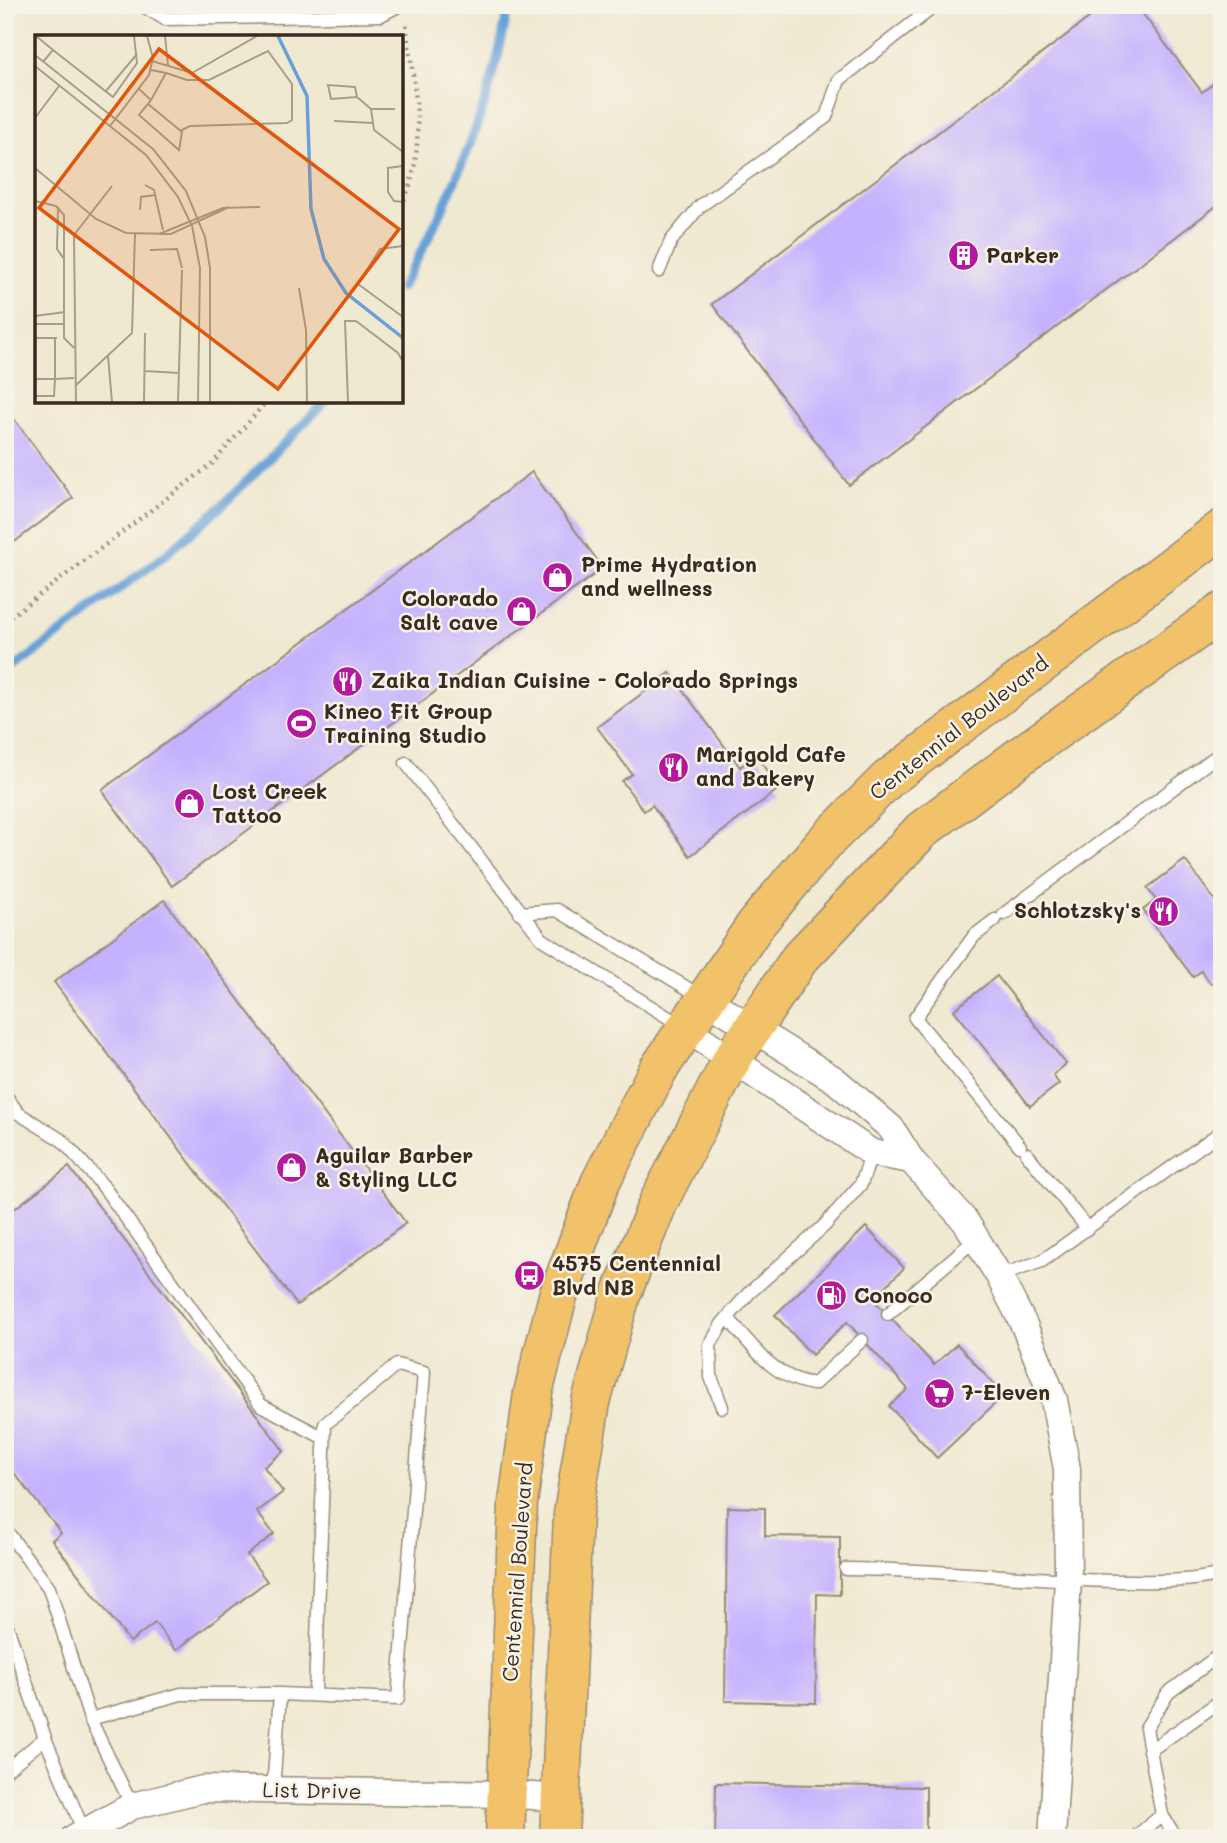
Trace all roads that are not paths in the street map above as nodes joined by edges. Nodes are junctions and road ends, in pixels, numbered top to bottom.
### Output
1 (142, 5) edge
2 (400, 5) edge
3 (936, 5) edge
4 (659, 271) dead end
5 (1222, 528) edge
6 (1222, 611) edge
7 (1222, 752) edge
8 (405, 762) dead end
9 (520, 913) junction
10 (694, 1013) junction
11 (751, 1026) junction
12 (732, 1059) junction
13 (5, 1095) edge
14 (1222, 1131) edge
15 (872, 1153) junction
16 (912, 1160) junction
17 (1087, 1228) junction
18 (977, 1238) junction
19 (999, 1276) junction
20 (888, 1314) dead end
21 (728, 1318) junction
22 (862, 1340) dead end
23 (722, 1407) dead end
24 (324, 1438) junction
25 (5, 1529) edge
26 (846, 1569) dead end
27 (1222, 1574) edge
28 (1068, 1580) junction
29 (5, 1620) edge
30 (1222, 1653) edge
31 (280, 1694) junction
32 (315, 1694) junction
33 (1222, 1700) edge
34 (90, 1719) junction
35 (45, 1738) junction
36 (1150, 1751) junction
37 (5, 1772) edge
38 (273, 1790) junction
39 (506, 1794) junction
40 (561, 1798) junction
41 (132, 1807) junction
42 (1162, 1815) junction
43 (79, 1835) edge
44 (505, 1838) edge
45 (559, 1838) edge
46 (1052, 1838) edge
47 (1134, 1838) edge
48 (1176, 1838) edge

1 - 2 lane
3 - 4 lane
5 - 10 main road, Centennial Boulevard
6 - 11 main road
7 - 17 lane
8 - 9 lane
9 - 10 lane
9 - 10 lane
10 - 11 street
10 - 12 street
10 - 39 main road, Centennial Boulevard
11 - 12 main road
11 - 16 street
12 - 15 street
12 - 40 main road
13 - 24 lane
14 - 17 lane
15 - 16 street
15 - 21 lane
16 - 18 street
17 - 19 lane
18 - 19 street
18 - 20 lane
19 - 28 street
21 - 22 lane
21 - 23 lane
24 - 32 lane
24 - 32 lane
25 - 34 lane
26 - 28 lane
27 - 28 lane
28 - 46 street
29 - 35 lane
30 - 36 lane
31 - 32 lane
31 - 34 lane
31 - 38 lane
33 - 36 lane
34 - 41 lane
35 - 37 lane
35 - 43 lane
36 - 42 lane
38 - 39 street, List Drive
38 - 41 street, List Drive
39 - 40 street, List Drive
39 - 44 main road, Centennial Boulevard
40 - 45 main road
41 - 43 street, List Drive
42 - 47 lane
42 - 48 lane

